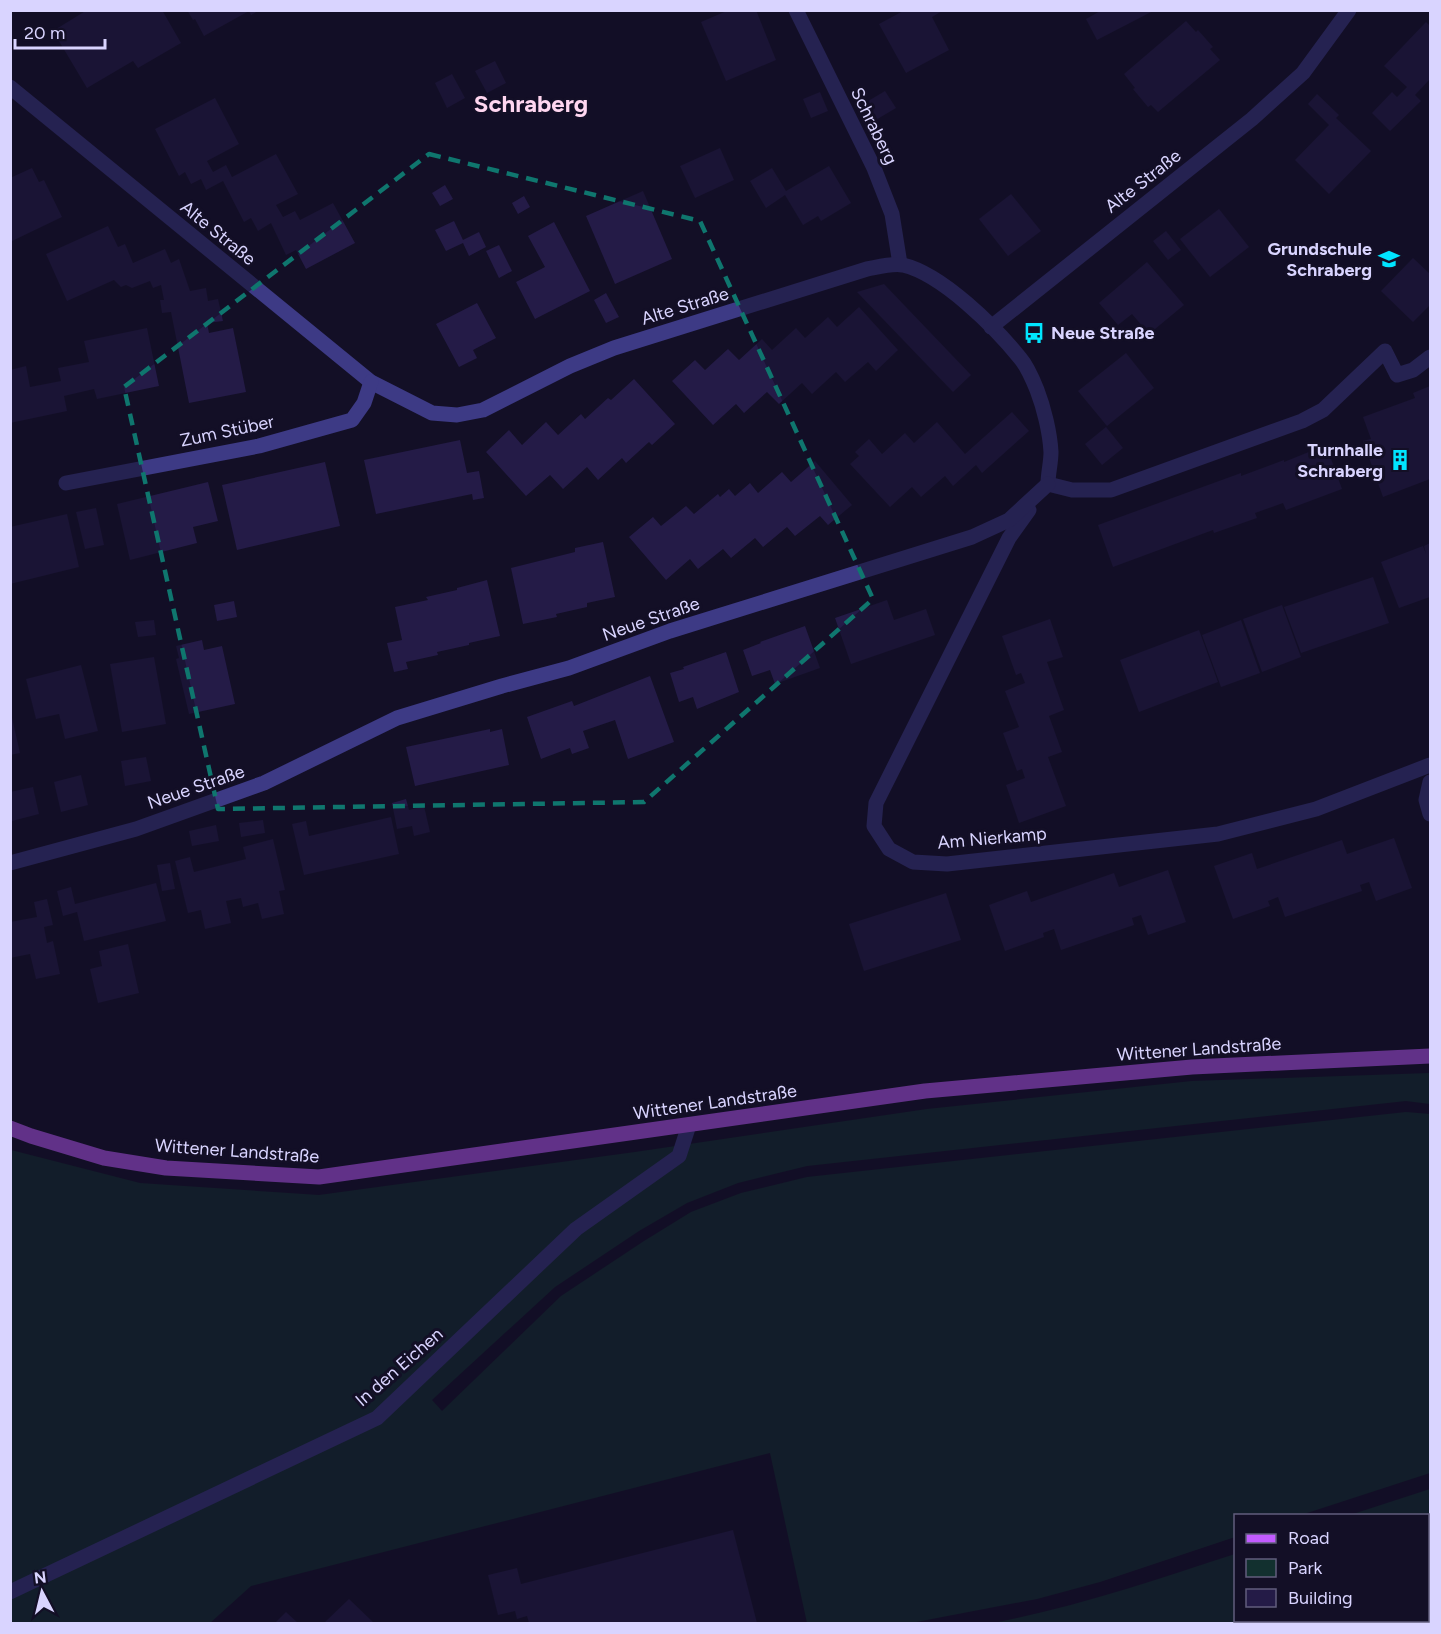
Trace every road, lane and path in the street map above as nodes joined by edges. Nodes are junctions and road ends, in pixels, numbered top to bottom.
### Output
1 (796, 10) edge
2 (1349, 10) edge
3 (10, 87) edge
4 (900, 264) junction
5 (991, 327) junction
6 (1431, 357) edge
7 (370, 382) junction
8 (66, 483) dead end
9 (1048, 484) junction
10 (1431, 765) edge
11 (1431, 783) edge
12 (1431, 814) edge
13 (10, 863) edge
14 (1431, 1056) edge
15 (689, 1125) junction
16 (10, 1128) edge
17 (10, 1592) edge

1 - 4 street, Schraberg
2 - 5 street, Alte Straße
3 - 7 street, Alte Straße
4 - 5 street
4 - 7 street, Alte Straße
5 - 9 street
6 - 9 street
7 - 8 street, Zum Stüber
9 - 10 street, Am Nierkamp
9 - 13 street, Neue Straße
11 - 12 street
14 - 15 main road, Wittener Landstraße
15 - 16 main road, Wittener Landstraße
15 - 17 street, In den Eichen

